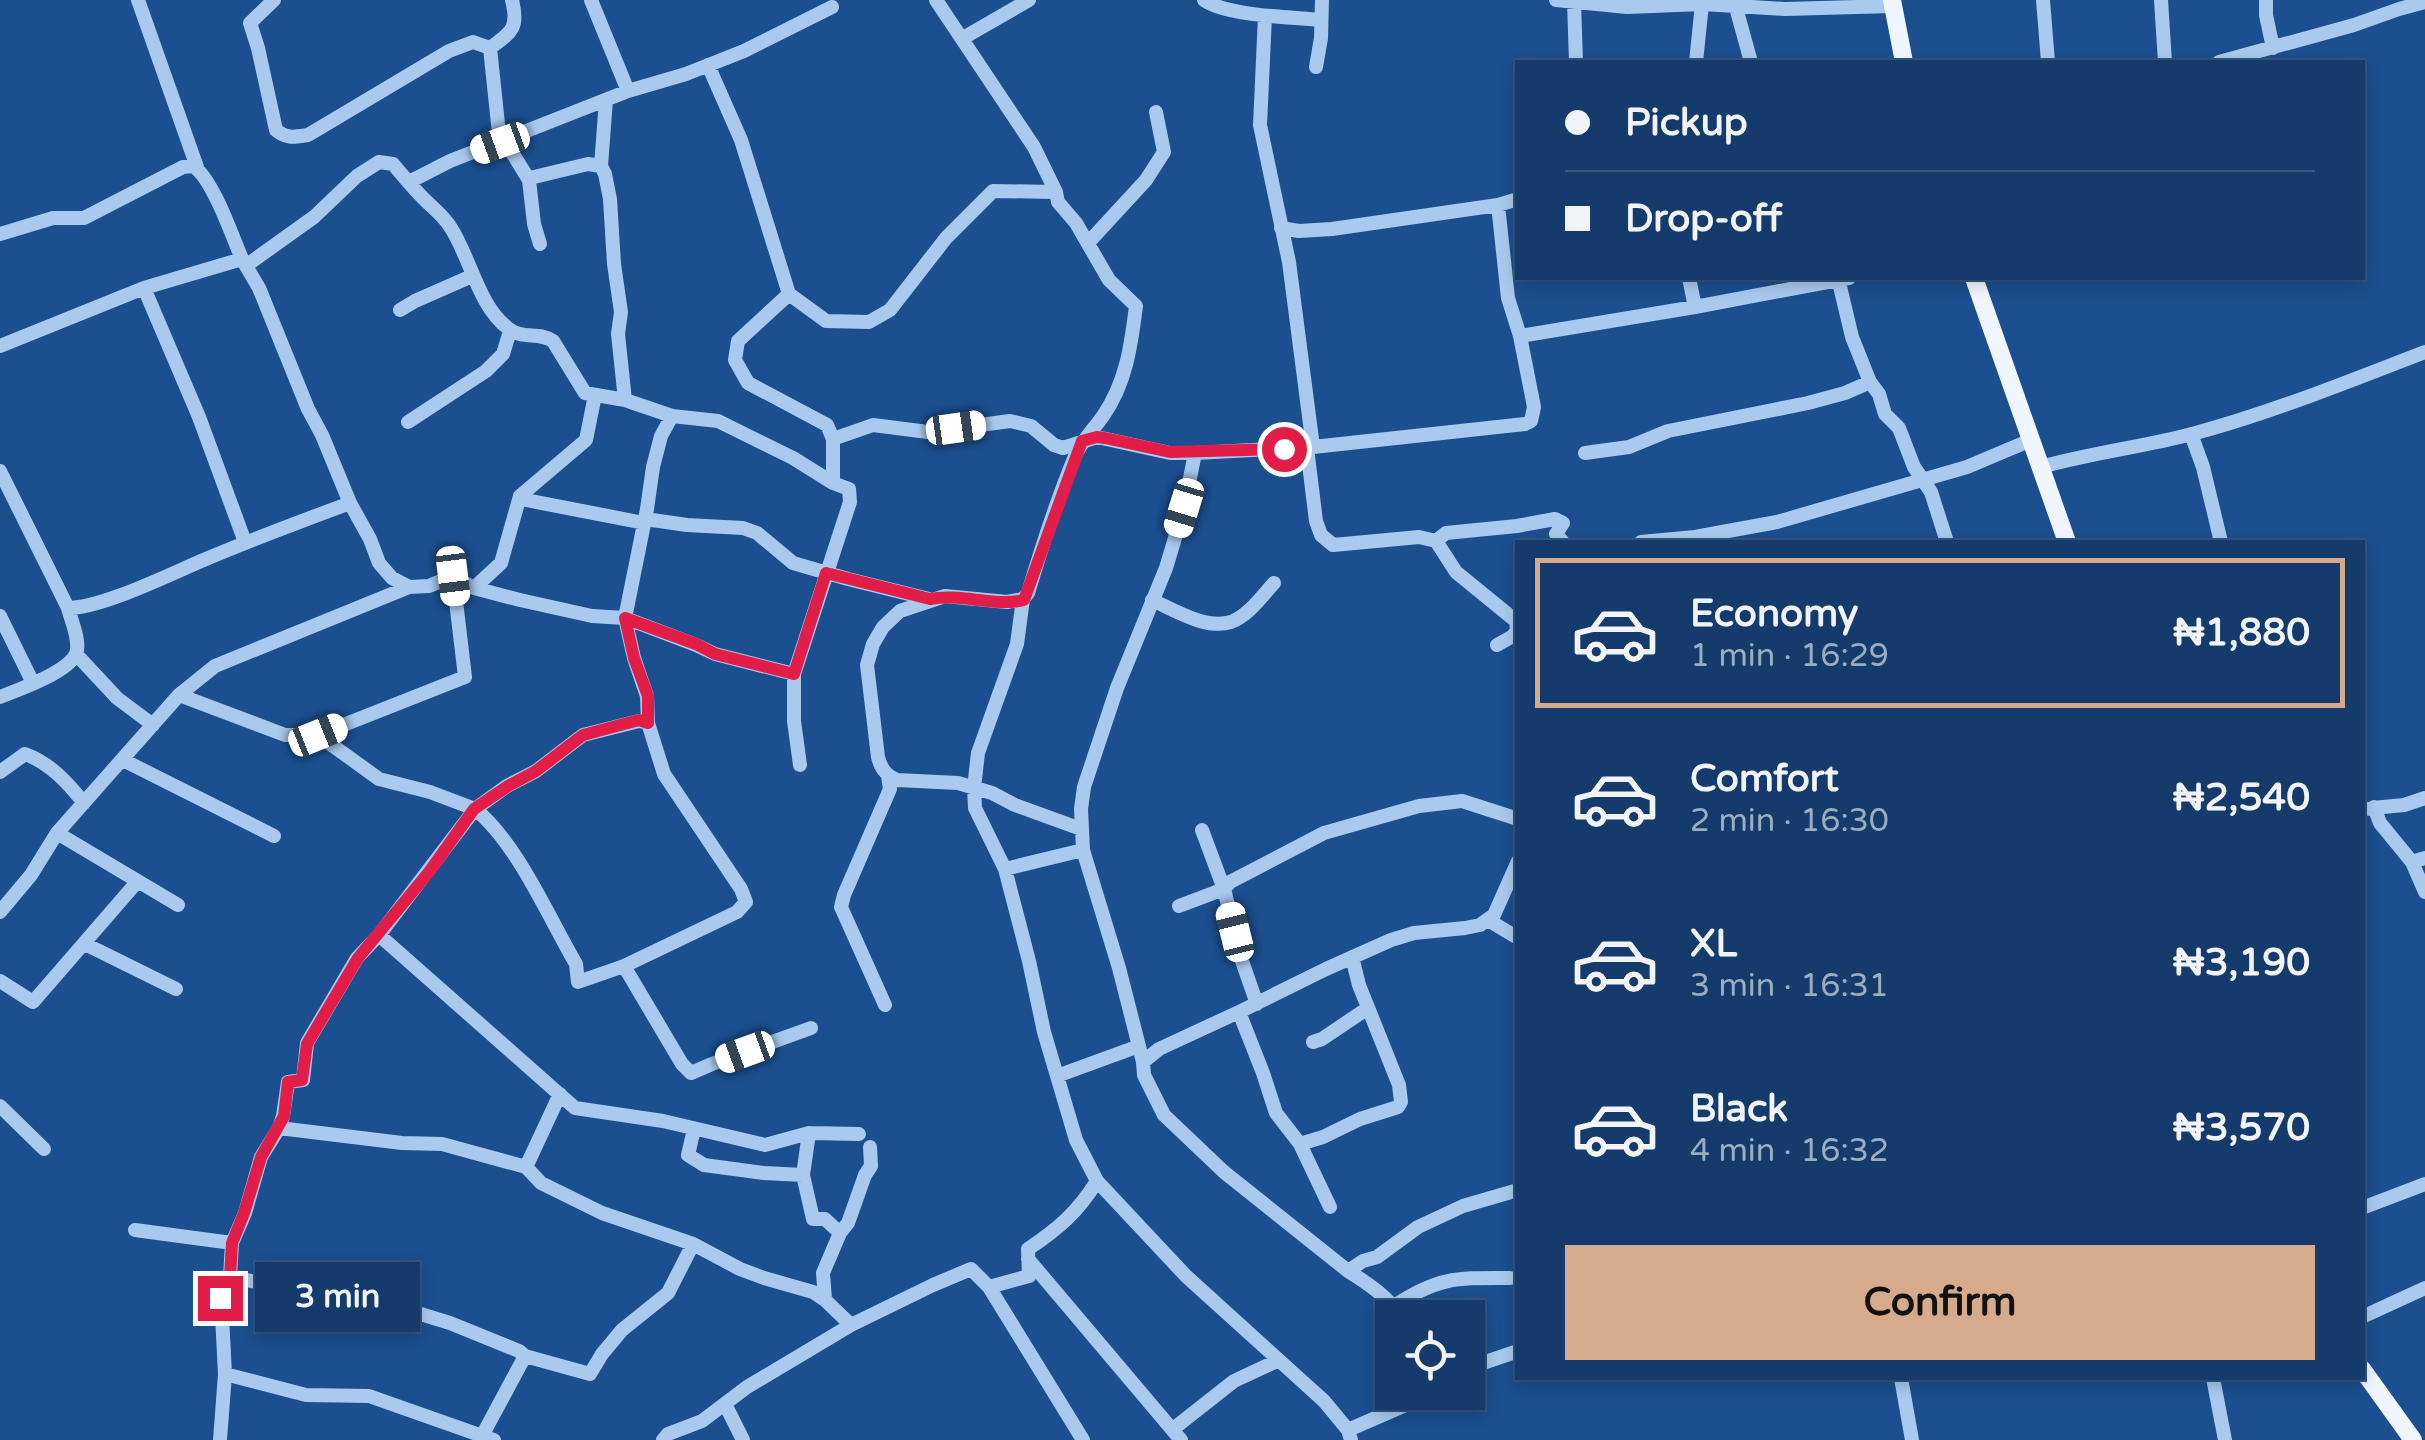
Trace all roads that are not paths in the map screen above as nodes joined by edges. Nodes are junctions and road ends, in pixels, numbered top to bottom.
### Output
1 (138, 0) edge
2 (274, 0) edge
3 (512, 0) edge
4 (591, 0) edge
5 (936, 0) edge
6 (1030, 0) edge
7 (1204, 0) edge
8 (1322, 0) edge
9 (1556, 0) edge
10 (2043, 0) edge
11 (2160, 0) edge
12 (2266, 0) edge
13 (2372, 0) edge
14 (833, 2) edge
15 (1574, 2) edge
16 (2425, 2) edge
17 (1893, 3) edge
18 (1702, 4) junction
19 (1736, 4) junction
20 (1265, 16) junction
21 (2373, 19) junction
22 (1320, 20) junction
23 (963, 38) junction
24 (490, 48) junction
25 (2273, 48) junction
26 (1576, 60) edge
27 (1696, 60) edge
28 (1750, 60) edge
29 (1904, 60) edge
30 (2048, 60) edge
31 (2164, 60) edge
32 (2227, 60) edge
33 (708, 65) junction
34 (1316, 66) dead end
35 (628, 90) junction
36 (606, 100) junction
37 (1156, 112) dead end
38 (502, 142) junction
39 (601, 166) junction
40 (197, 167) junction
41 (529, 180) junction
42 (409, 182) junction
43 (1056, 192) junction
44 (1515, 201) edge
45 (1498, 205) junction
46 (1281, 228) junction
47 (0, 234) edge
48 (1088, 243) junction
49 (540, 244) dead end
50 (245, 262) junction
51 (472, 276) junction
52 (1689, 280) edge
53 (1829, 280) edge
54 (1839, 280) edge
55 (1975, 280) edge
56 (144, 288) junction
57 (789, 294) junction
58 (1695, 307) junction
59 (400, 310) dead end
60 (510, 330) junction
61 (1520, 336) junction
62 (0, 346) edge
63 (2425, 352) edge
64 (1870, 382) junction
65 (595, 396) junction
66 (625, 400) junction
67 (672, 416) junction
68 (408, 422) dead end
69 (2191, 434) junction
70 (833, 440) junction
71 (2031, 440) junction
72 (1082, 441) junction
73 (1310, 448) junction
74 (1195, 453) junction
75 (1586, 453) dead end
76 (2041, 466) junction
77 (0, 470) edge
78 (1923, 479) junction
79 (832, 483) junction
80 (520, 496) junction
81 (350, 503) junction
82 (645, 519) junction
83 (1560, 540) edge
84 (1668, 540) edge
85 (1946, 540) edge
86 (2066, 540) edge
87 (2221, 540) edge
88 (245, 542) junction
89 (1436, 542) junction
90 (826, 573) junction
91 (453, 576) junction
92 (1274, 583) dead end
93 (409, 587) junction
94 (474, 588) junction
95 (930, 599) junction
96 (1024, 600) junction
97 (1152, 600) junction
98 (68, 608) junction
99 (0, 616) edge
100 (625, 618) junction
101 (1515, 620) edge
102 (1515, 634) edge
103 (1497, 645) dead end
104 (76, 654) junction
105 (794, 674) junction
106 (32, 683) junction
107 (178, 695) junction
108 (0, 697) edge
109 (648, 723) junction
110 (153, 725) junction
111 (318, 735) junction
112 (122, 760) junction
113 (800, 765) dead end
114 (0, 772) edge
115 (888, 776) junction
116 (974, 788) junction
117 (2425, 798) edge
118 (84, 803) junction
119 (2368, 808) edge
120 (474, 809) junction
121 (1515, 818) edge
122 (1081, 828) junction
123 (1202, 830) dead end
124 (57, 833) junction
125 (274, 836) dead end
126 (1083, 850) junction
127 (2418, 860) edge
128 (1515, 868) edge
129 (1005, 869) junction
130 (137, 882) junction
131 (1224, 889) junction
132 (2425, 892) edge
133 (178, 904) dead end
134 (1179, 906) dead end
135 (0, 912) edge
136 (1488, 920) junction
137 (379, 934) junction
138 (1515, 936) edge
139 (85, 944) junction
140 (1352, 957) junction
141 (624, 966) junction
142 (0, 981) edge
143 (176, 989) dead end
144 (1257, 1004) junction
145 (885, 1005) dead end
146 (1368, 1008) junction
147 (1239, 1012) junction
148 (811, 1028) dead end
149 (1313, 1042) dead end
150 (1139, 1046) junction
151 (1143, 1062) junction
152 (1057, 1076) junction
153 (560, 1094) junction
154 (0, 1106) edge
155 (278, 1128) junction
156 (694, 1129) junction
157 (809, 1133) junction
158 (859, 1134) dead end
159 (1300, 1144) junction
160 (870, 1148) dead end
161 (44, 1149) dead end
162 (526, 1167) junction
163 (802, 1176) junction
164 (1097, 1181) junction
165 (2425, 1184) edge
166 (1515, 1191) edge
167 (1330, 1207) dead end
168 (2365, 1207) edge
169 (136, 1230) dead end
170 (840, 1234) junction
171 (232, 1243) junction
172 (693, 1244) junction
173 (1028, 1259) junction
174 (1348, 1271) junction
175 (230, 1277) junction
176 (1510, 1278) dead end
177 (988, 1288) junction
178 (2425, 1288) edge
179 (825, 1300) junction
180 (1386, 1300) edge
181 (1409, 1300) edge
182 (2365, 1316) edge
183 (851, 1325) junction
184 (1515, 1352) edge
185 (525, 1356) junction
186 (1279, 1360) junction
187 (1485, 1362) edge
188 (2365, 1373) edge
189 (225, 1374) junction
190 (1901, 1380) edge
191 (2212, 1380) edge
192 (724, 1404) junction
193 (1398, 1410) edge
194 (1177, 1434) edge
195 (1349, 1435) edge
196 (488, 1438) edge
197 (220, 1440) edge
198 (663, 1440) edge
199 (744, 1440) edge
200 (1083, 1440) edge
201 (1912, 1440) edge
202 (2224, 1440) edge
203 (2413, 1440) edge

1 - 40 street
2 - 24 street
3 - 24 street
4 - 35 street
5 - 23 street
6 - 23 street
7 - 20 street
8 - 22 street
9 - 15 street
10 - 30 street
11 - 31 street
12 - 25 street
13 - 21 street
14 - 33 street
15 - 18 street
15 - 26 street
16 - 21 street
17 - 19 street
17 - 29 main road
18 - 19 street
18 - 27 street
19 - 28 street
20 - 22 street
20 - 46 street
21 - 25 street
22 - 34 street
23 - 43 street
24 - 38 street
25 - 32 street
33 - 35 street
33 - 57 street
35 - 36 street
36 - 38 street
36 - 39 street
37 - 48 street
38 - 41 street
38 - 42 street
39 - 41 street
39 - 66 street
40 - 47 street
40 - 50 street
41 - 49 street
42 - 50 street
42 - 51 street
43 - 48 street
43 - 57 street
44 - 45 street
45 - 46 street
45 - 61 street
46 - 73 street
48 - 72 street
50 - 56 street
50 - 81 street
51 - 59 street
51 - 60 street
52 - 58 street
53 - 58 street
54 - 64 street
55 - 71 main road
56 - 62 street
56 - 88 street
57 - 70 street
58 - 61 street
60 - 65 street
60 - 68 street
61 - 73 street
63 - 69 street
64 - 75 street
64 - 78 street
65 - 66 street
65 - 80 street
66 - 67 street
67 - 79 street
67 - 82 street
69 - 76 street
69 - 87 street
70 - 72 street
70 - 79 street
71 - 76 main road
71 - 78 street
72 - 74 street
72 - 96 street
73 - 74 street
73 - 89 street
74 - 97 street
76 - 86 main road
77 - 98 street
78 - 84 street
78 - 85 street
79 - 90 street
80 - 82 street
80 - 94 street
81 - 88 street
81 - 93 street
82 - 90 street
82 - 100 street
83 - 89 street
88 - 98 street
89 - 101 street
90 - 95 street
90 - 105 street
91 - 93 street
91 - 94 street
91 - 111 street
92 - 97 street
93 - 107 street
94 - 100 street
95 - 96 street
95 - 115 street
96 - 116 street
97 - 122 street
98 - 104 street
99 - 106 street
100 - 105 street
100 - 109 street
102 - 103 street
104 - 106 street
104 - 110 street
105 - 113 street
106 - 108 street
107 - 110 street
107 - 111 street
109 - 120 street
109 - 141 street
110 - 112 street
111 - 120 street
112 - 118 street
112 - 125 street
114 - 118 street
115 - 116 street
115 - 145 street
116 - 122 street
116 - 129 street
117 - 119 street
118 - 124 street
119 - 127 street
120 - 137 street
120 - 141 street
121 - 131 street
122 - 126 street
123 - 131 street
124 - 130 street
124 - 135 street
126 - 129 street
126 - 150 street
127 - 132 street
128 - 136 street
129 - 152 street
130 - 133 street
130 - 139 street
131 - 134 street
131 - 144 street
136 - 138 street
136 - 140 street
137 - 153 street
137 - 155 street
139 - 142 street
139 - 143 street
140 - 144 street
140 - 146 street
141 - 148 street
144 - 147 street
146 - 149 street
146 - 159 street
147 - 151 street
147 - 159 street
150 - 151 street
150 - 152 street
151 - 174 street
152 - 164 street
153 - 156 street
153 - 162 street
154 - 161 street
155 - 162 street
155 - 171 street
156 - 157 street
156 - 163 street
157 - 158 street
157 - 163 street
159 - 167 street
160 - 170 street
162 - 172 street
163 - 170 street
164 - 173 street
164 - 186 street
165 - 168 street
166 - 174 street
169 - 171 street
170 - 179 street
171 - 175 street
172 - 179 street
172 - 185 street
173 - 177 street
173 - 194 street
174 - 180 street
175 - 185 street
175 - 189 street
176 - 181 street
177 - 183 street
177 - 200 street
178 - 182 street
179 - 183 street
183 - 192 street
184 - 187 street
185 - 196 street
186 - 194 street
186 - 195 street
188 - 203 main road
189 - 196 street
189 - 197 street
190 - 201 street
191 - 202 street
192 - 198 street
192 - 199 street
193 - 195 street

